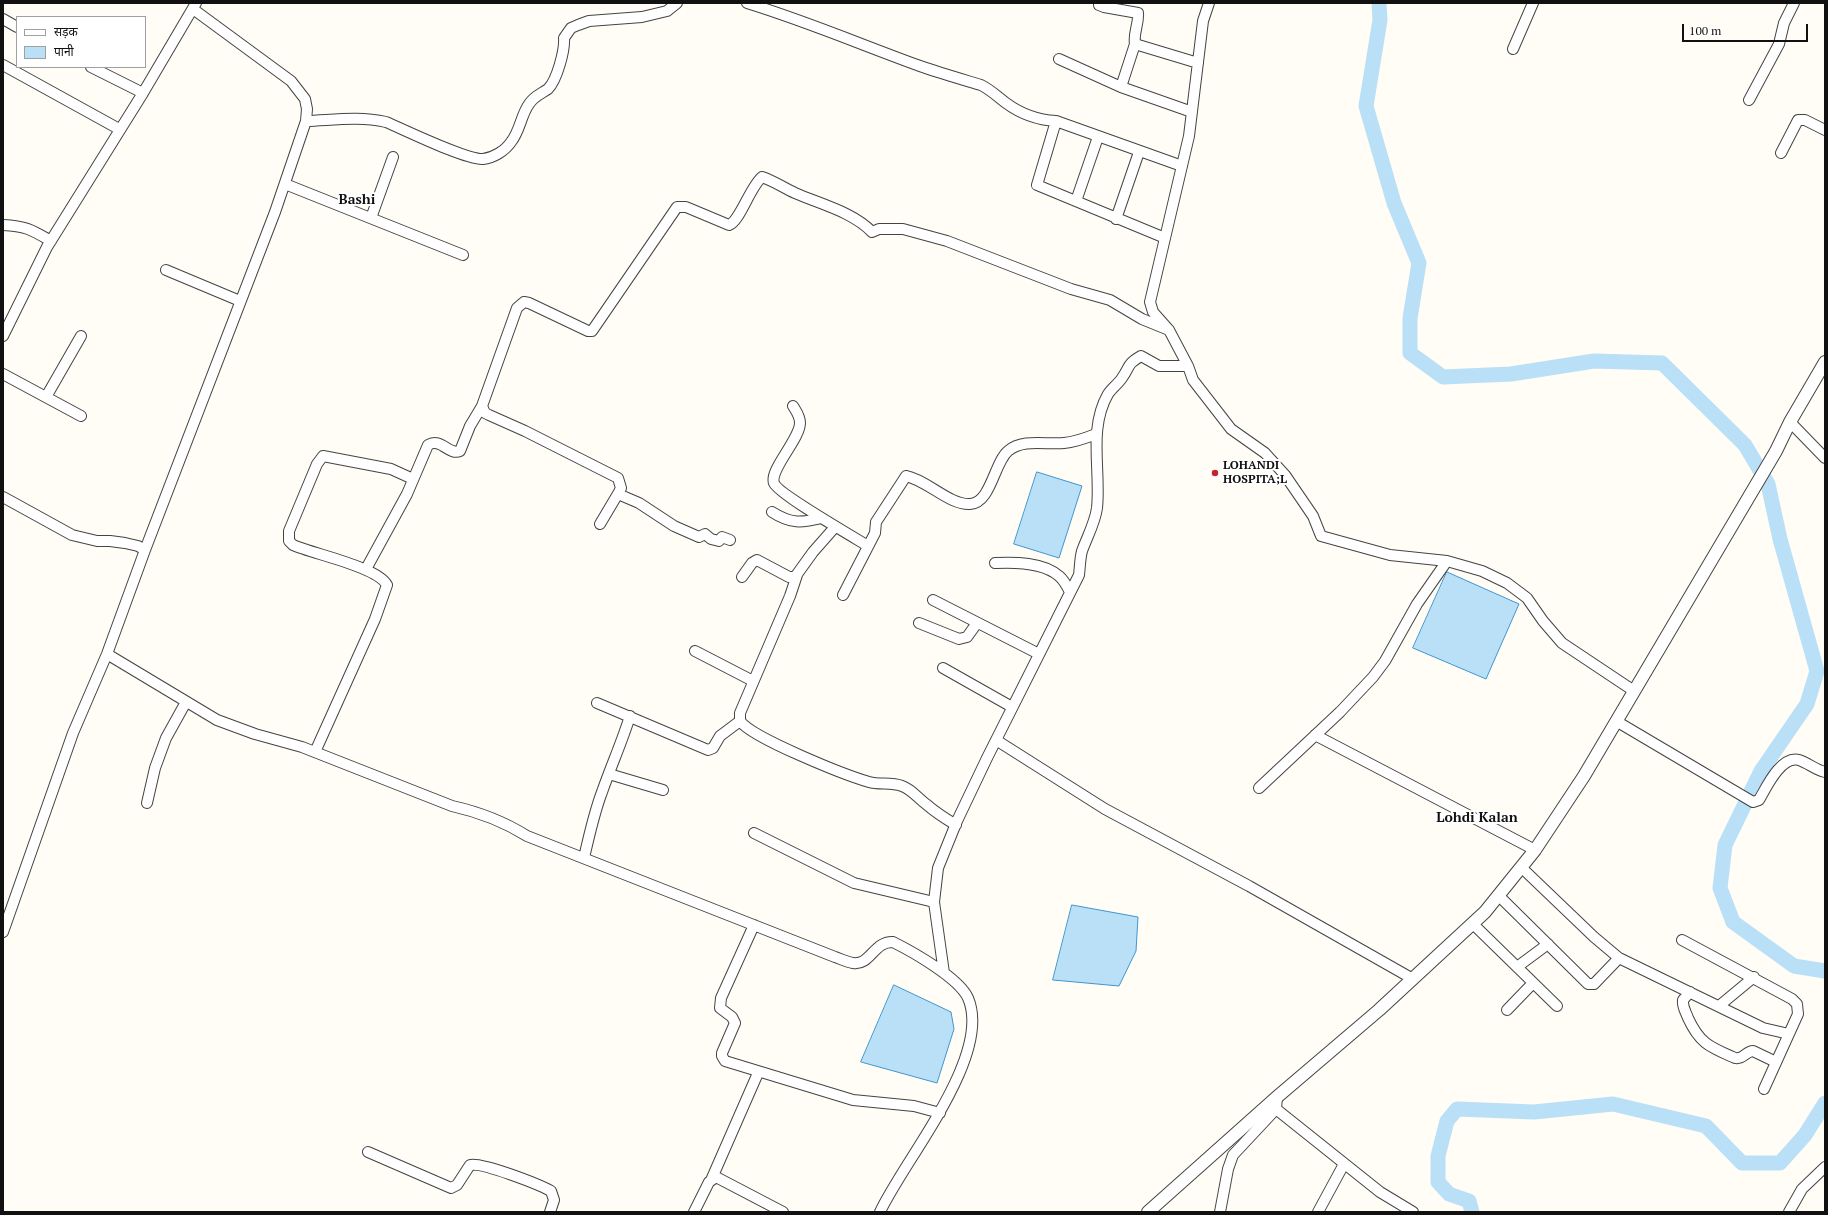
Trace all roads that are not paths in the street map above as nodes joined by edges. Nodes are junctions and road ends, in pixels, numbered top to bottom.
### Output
1 (677, 3) edge
2 (747, 3) edge
3 (1099, 3) edge
4 (1209, 3) edge
5 (1533, 3) edge
6 (1794, 3) edge
7 (195, 6) edge
8 (3, 20) edge
9 (16, 26) edge
10 (1135, 44) junction
11 (1513, 49) dead end
12 (1059, 59) dead end
13 (1198, 62) junction
14 (3, 65) edge
15 (93, 68) edge
16 (1122, 87) junction
17 (143, 93) junction
18 (1749, 100) dead end
19 (1192, 112) junction
20 (306, 121) junction
21 (1056, 121) junction
22 (119, 129) junction
23 (1825, 130) edge
24 (1098, 137) junction
25 (1139, 152) junction
26 (1781, 153) dead end
27 (393, 157) dead end
28 (1182, 166) junction
29 (285, 184) junction
30 (1076, 201) junction
31 (371, 218) junction
32 (1116, 218) junction
33 (3, 225) edge
34 (1165, 238) junction
35 (51, 241) junction
36 (463, 255) dead end
37 (166, 270) dead end
38 (240, 301) junction
39 (1169, 330) junction
40 (3, 336) edge
41 (80, 336) dead end
42 (1825, 362) edge
43 (1188, 366) junction
44 (3, 374) edge
45 (46, 397) junction
46 (482, 406) junction
47 (793, 406) dead end
48 (81, 416) dead end
49 (1790, 422) junction
50 (1096, 434) junction
51 (1825, 458) edge
52 (413, 479) junction
53 (618, 494) junction
54 (3, 498) edge
55 (772, 512) dead end
56 (822, 518) junction
57 (600, 524) dead end
58 (835, 527) junction
59 (730, 540) dead end
60 (868, 546) junction
61 (145, 550) junction
62 (1447, 561) junction
63 (995, 563) dead end
64 (366, 569) junction
65 (797, 575) junction
66 (742, 577) dead end
67 (1070, 592) junction
68 (842, 595) dead end
69 (933, 600) dead end
70 (919, 623) dead end
71 (977, 623) junction
72 (694, 651) dead end
73 (107, 654) junction
74 (1038, 654) junction
75 (943, 668) dead end
76 (753, 681) junction
77 (1634, 691) junction
78 (186, 702) junction
79 (597, 703) dead end
80 (1012, 707) junction
81 (630, 716) junction
82 (740, 721) junction
83 (1616, 721) junction
84 (1315, 735) junction
85 (996, 740) junction
86 (315, 752) junction
87 (1825, 772) edge
88 (609, 774) junction
89 (1259, 788) dead end
90 (663, 790) dead end
91 (147, 803) dead end
92 (956, 825) junction
93 (754, 833) dead end
94 (1535, 850) junction
95 (584, 858) junction
96 (1522, 868) junction
97 (1499, 896) junction
98 (934, 902) junction
99 (754, 924) junction
100 (1473, 924) junction
101 (3, 932) edge
102 (1682, 940) dead end
103 (1548, 944) junction
104 (1619, 958) junction
105 (1517, 967) junction
106 (944, 974) junction
107 (1754, 977) junction
108 (1413, 980) junction
109 (1533, 982) junction
110 (1690, 992) junction
111 (1557, 1006) dead end
112 (1719, 1006) junction
113 (1507, 1010) dead end
114 (1789, 1034) junction
115 (1776, 1062) junction
116 (758, 1073) junction
117 (1764, 1089) dead end
118 (1276, 1103) junction
119 (940, 1113) junction
120 (368, 1152) dead end
121 (1344, 1164) junction
122 (1825, 1167) edge
123 (712, 1178) junction
124 (550, 1212) edge
125 (694, 1212) edge
126 (783, 1212) edge
127 (880, 1212) edge
128 (1148, 1212) edge
129 (1220, 1212) edge
130 (1318, 1212) edge
131 (1413, 1212) edge
132 (1789, 1212) edge

1 - 20 street
2 - 21 street
3 - 10 street
4 - 13 street
5 - 11 street
6 - 18 street
7 - 17 street
7 - 20 street
8 - 9 street
10 - 13 street
10 - 16 street
12 - 16 street
13 - 19 street
14 - 22 street
15 - 17 street
16 - 19 street
17 - 22 street
19 - 28 street
20 - 29 street
21 - 24 street
21 - 30 street
22 - 35 street
23 - 26 street
24 - 25 street
24 - 30 street
25 - 28 street
25 - 32 street
27 - 31 street
28 - 34 street
29 - 31 street
29 - 38 street
30 - 32 street
31 - 36 street
32 - 34 street
33 - 35 street
34 - 39 street
35 - 40 street
37 - 38 street
38 - 61 street
39 - 43 street
39 - 46 street
41 - 45 street
42 - 49 street
43 - 50 street
43 - 62 street
44 - 45 street
45 - 48 street
46 - 52 street
46 - 53 street
47 - 56 street
49 - 51 street
49 - 77 street
50 - 60 street
50 - 67 street
52 - 64 street
52 - 64 street
53 - 57 street
53 - 59 street
54 - 61 street
55 - 56 street
56 - 58 street
58 - 60 street
58 - 65 street
60 - 68 street
61 - 73 street
62 - 77 street
62 - 84 street
63 - 67 street
64 - 86 street
65 - 66 street
65 - 76 street
67 - 74 street
69 - 71 street
70 - 71 street
71 - 74 street
72 - 76 street
73 - 78 street
73 - 101 street
74 - 80 street
75 - 80 street
76 - 82 street
77 - 83 street
78 - 86 street
78 - 91 street
79 - 81 street
80 - 85 street
81 - 82 street
81 - 88 street
82 - 92 street
83 - 87 street
83 - 94 street
84 - 89 street
84 - 94 street
85 - 92 street
85 - 108 street
86 - 95 street
88 - 90 street
88 - 95 street
92 - 98 street
93 - 98 street
94 - 96 street
95 - 99 street
96 - 97 street
96 - 104 street
97 - 100 street
97 - 103 street
98 - 106 street
99 - 106 street
99 - 116 street
100 - 105 street
100 - 108 street
102 - 107 street
103 - 104 street
103 - 105 street
104 - 110 street
105 - 109 street
106 - 119 street
107 - 112 street
107 - 114 street
108 - 118 street
109 - 111 street
109 - 113 street
110 - 112 street
110 - 115 street
112 - 114 street
114 - 115 street
115 - 117 street
116 - 119 street
116 - 123 street
118 - 121 street
118 - 128 street
118 - 129 street
119 - 127 street
120 - 124 street
121 - 130 street
121 - 131 street
122 - 132 street
123 - 125 street
123 - 126 street

